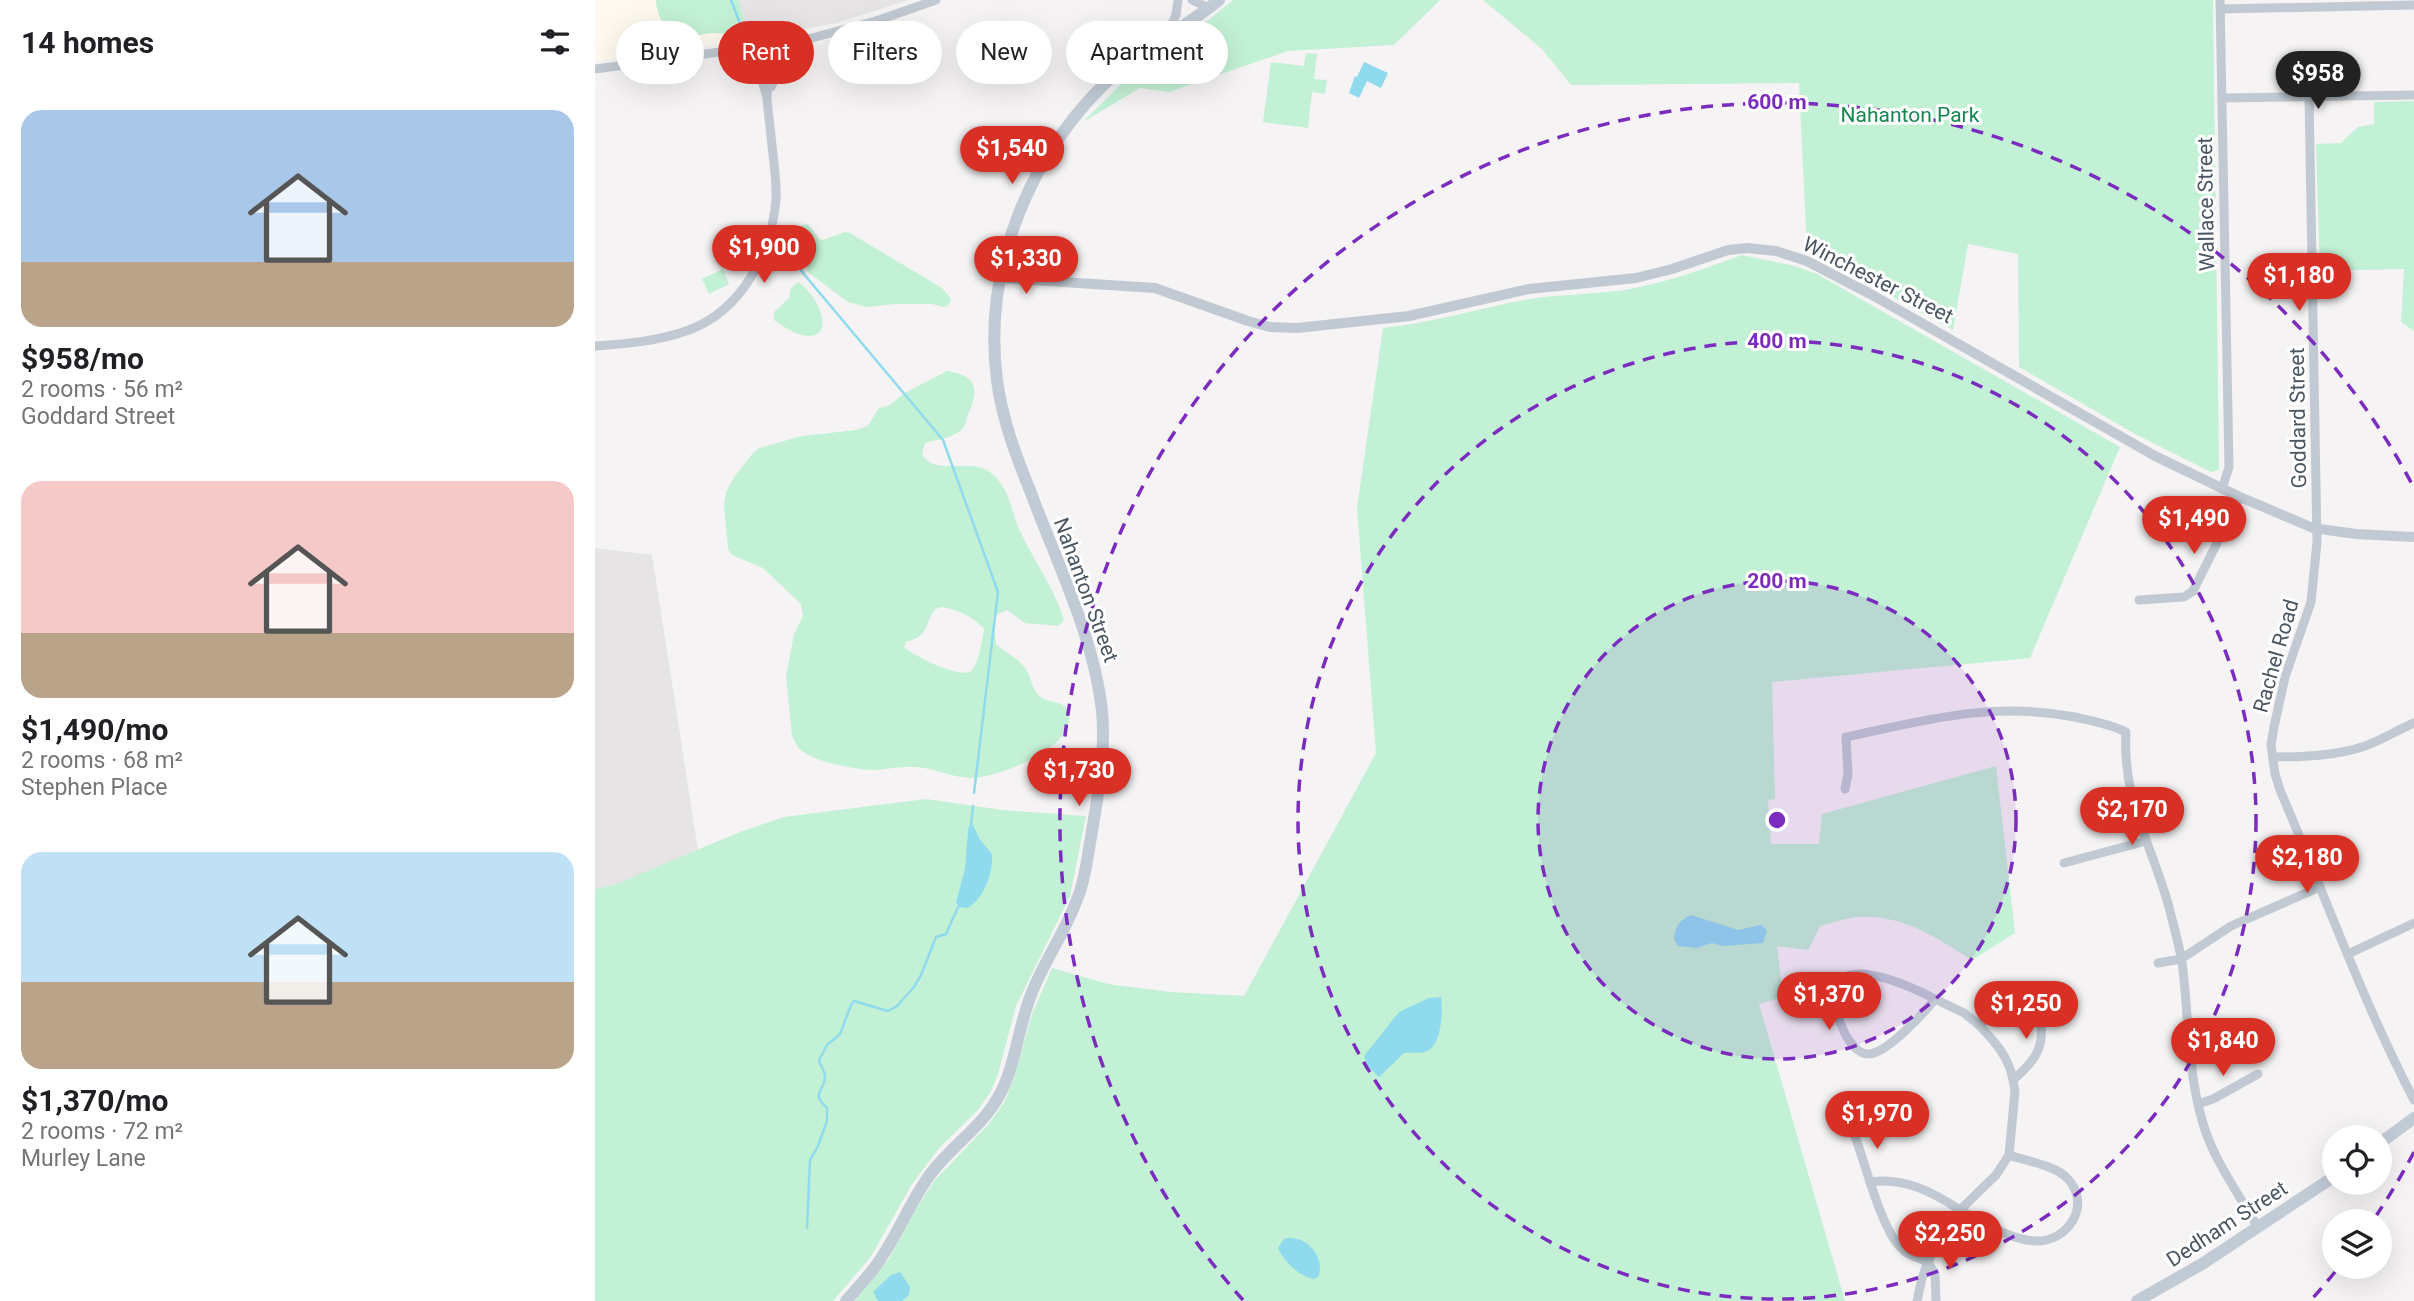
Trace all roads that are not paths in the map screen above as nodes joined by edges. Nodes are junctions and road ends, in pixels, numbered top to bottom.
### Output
1 (936, 0) edge
2 (1178, 0) edge
3 (1192, 0) edge
4 (1211, 3) edge
5 (2220, 4) edge
6 (2301, 4) edge
7 (2414, 5) edge
8 (1174, 21) edge
9 (1186, 21) edge
10 (814, 38) edge
11 (718, 53) edge
12 (595, 69) edge
13 (768, 84) edge
14 (773, 84) edge
15 (1104, 84) edge
16 (2414, 94) edge
17 (2309, 96) junction
18 (2222, 98) junction
19 (767, 99) junction
20 (1000, 278) junction
21 (595, 346) edge
22 (2222, 489) junction
23 (2240, 497) junction
24 (2318, 529) junction
25 (2414, 537) edge
26 (2139, 600) dead end
27 (2414, 723) edge
28 (2273, 757) junction
29 (1845, 789) dead end
30 (2145, 841) junction
31 (2064, 863) dead end
32 (2320, 887) junction
33 (2414, 923) edge
34 (2348, 954) junction
35 (2181, 959) junction
36 (2158, 963) dead end
37 (1935, 999) junction
38 (1979, 1024) junction
39 (2258, 1074) dead end
40 (2013, 1080) junction
41 (2414, 1100) edge
42 (2198, 1104) junction
43 (2414, 1118) edge
44 (1853, 1132) dead end
45 (2392, 1134) edge
46 (2008, 1154) junction
47 (1870, 1182) junction
48 (2322, 1185) edge
49 (1960, 1210) junction
50 (2258, 1228) junction
51 (1928, 1262) junction
52 (2143, 1300) edge
53 (846, 1301) edge
54 (1917, 1301) edge
55 (1936, 1301) edge

1 - 10 street
2 - 8 street
3 - 4 street
4 - 9 main road, Nahanton Street
5 - 6 street
5 - 18 street, Wallace Street
6 - 7 street
11 - 12 street
13 - 19 street
14 - 19 street
15 - 20 main road, Nahanton Street
16 - 17 street
17 - 18 street
17 - 24 street, Goddard Street
18 - 22 street, Wallace Street
19 - 21 street
20 - 22 street, Winchester Street
20 - 53 main road, Nahanton Street
22 - 23 street, Winchester Street
23 - 24 street, Winchester Street
23 - 26 street
24 - 25 street, Winchester Street
24 - 28 street, Rachel Road
27 - 28 street
28 - 32 street, Rachel Road
29 - 30 street
30 - 31 street
30 - 35 street
32 - 34 street, Rachel Road
32 - 35 street
33 - 34 street
34 - 41 street, Rachel Road
35 - 36 street
35 - 42 street
37 - 37 street
37 - 38 street
38 - 40 street
38 - 40 street
39 - 42 street
40 - 46 street
42 - 50 street
43 - 45 main road
44 - 47 street
46 - 49 street
46 - 49 street
47 - 49 street
47 - 51 street
48 - 50 main road, Dedham Street
49 - 51 street
50 - 52 main road, Dedham Street
51 - 54 street
51 - 55 street

